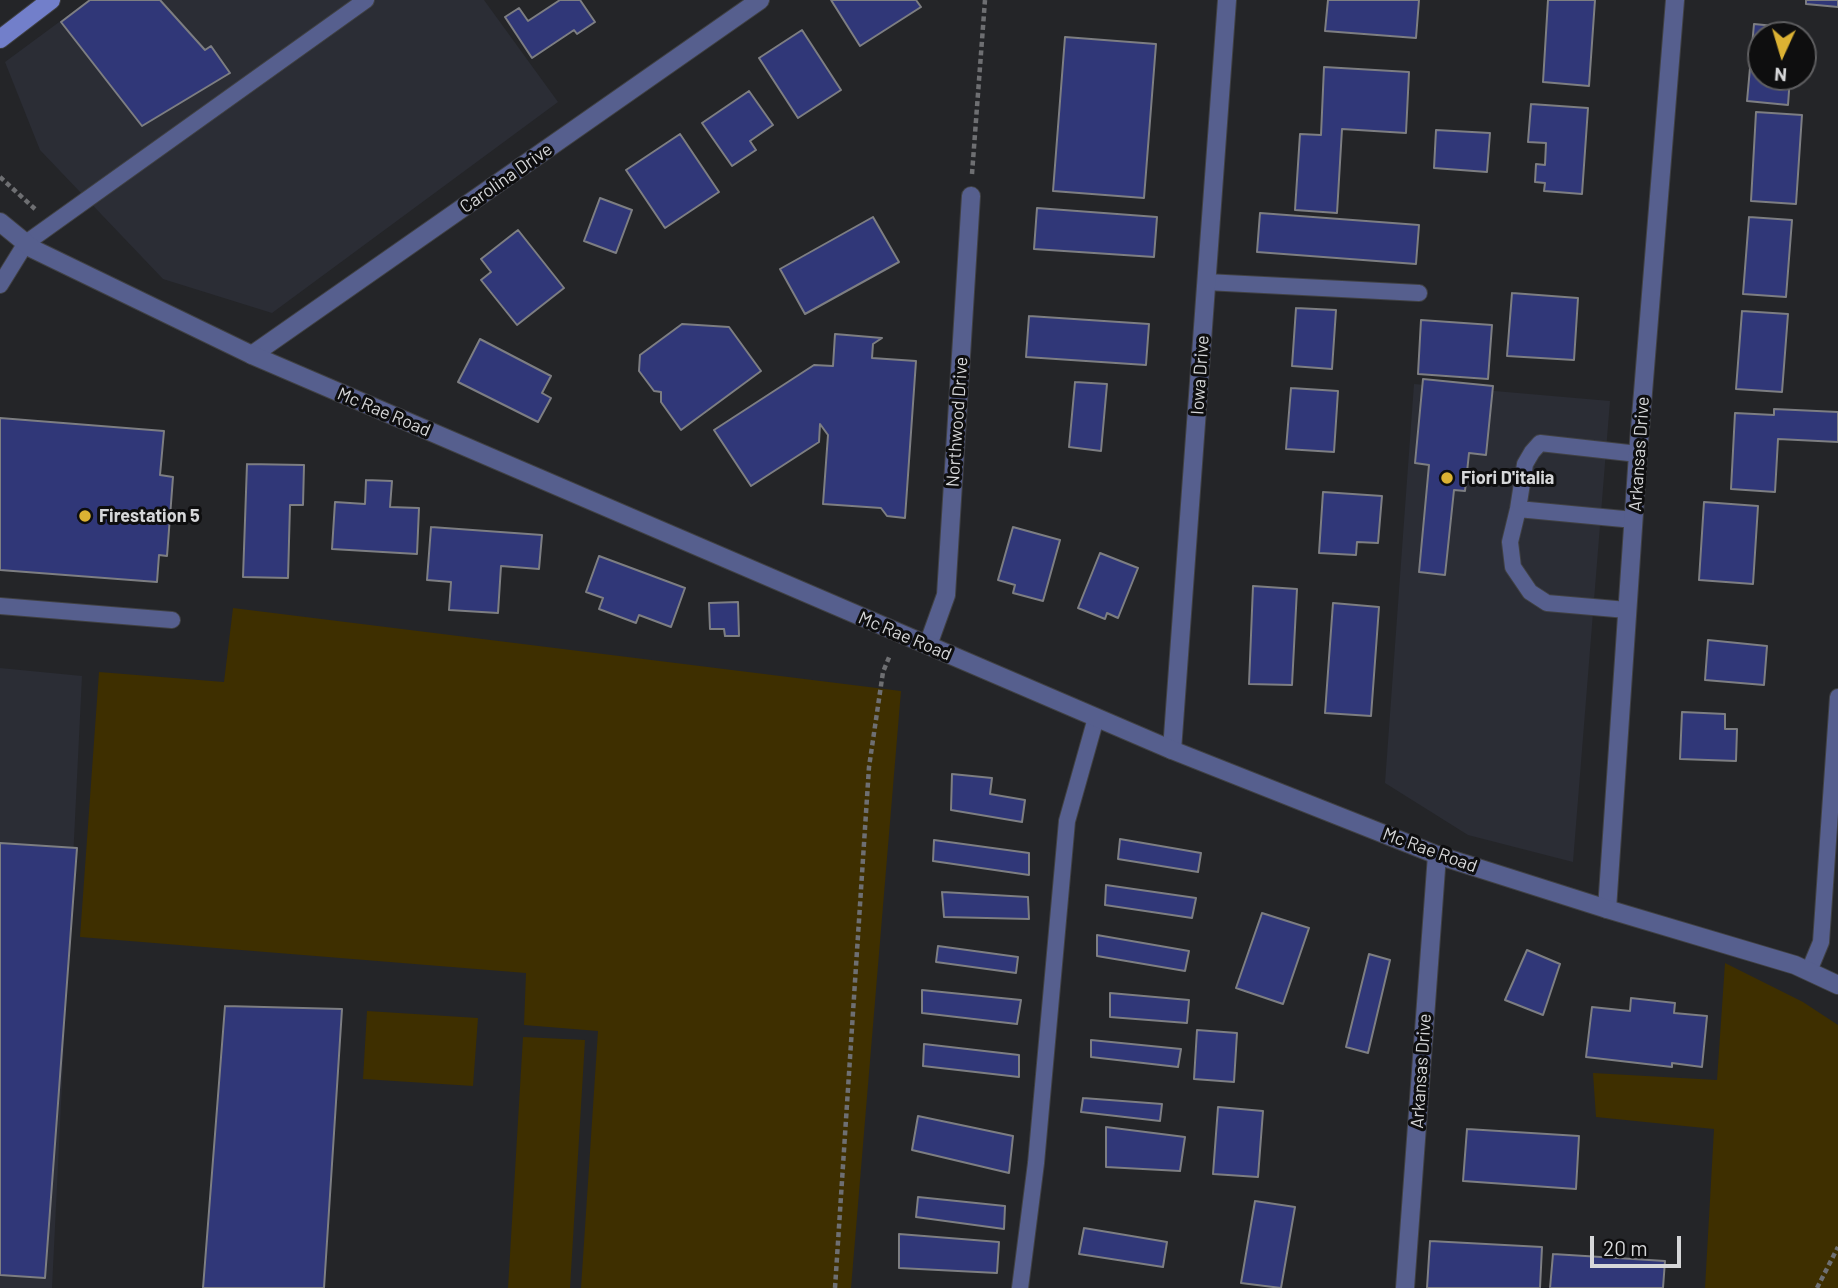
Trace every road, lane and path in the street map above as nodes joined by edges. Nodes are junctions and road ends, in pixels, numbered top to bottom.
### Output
1 (51, 0) edge
2 (366, 0) edge
3 (760, 0) edge
4 (985, 0) edge
5 (1227, 0) edge
6 (1675, 0) edge
7 (0, 39) edge
8 (971, 196) joint
9 (0, 222) edge
10 (26, 243) junction
11 (1206, 282) junction
12 (0, 285) edge
13 (1419, 293) dead end
14 (252, 355) junction
15 (1638, 454) junction
16 (1518, 509) junction
17 (1634, 520) junction
18 (0, 606) edge
19 (1627, 610) junction
20 (172, 621) dead end
21 (894, 644) dead end
22 (928, 645) junction
23 (1838, 697) edge
24 (1096, 718) junction
25 (1172, 750) junction
26 (1437, 855) junction
27 (1607, 909) junction
28 (1810, 971) junction
29 (1838, 985) edge
30 (1838, 1247) edge
31 (835, 1288) edge
32 (1020, 1288) edge
33 (1405, 1288) edge
34 (1817, 1288) edge

1 - 7 main road
2 - 10 lane
3 - 14 street, Carolina Drive
4 - 8 path
5 - 11 street, Iowa Drive
6 - 15 street, Arkansas Drive
8 - 22 street, Northwood Drive
9 - 10 street, Mc Rae Road
10 - 12 lane
10 - 14 street, Mc Rae Road
11 - 13 lane
11 - 25 street, Iowa Drive
14 - 22 street, Mc Rae Road
15 - 16 lane
15 - 17 street, Arkansas Drive
16 - 17 lane
16 - 19 lane
17 - 19 street, Arkansas Drive
18 - 20 lane
19 - 27 street, Arkansas Drive
21 - 31 path
22 - 24 street, Mc Rae Road
23 - 28 lane
24 - 25 street, Mc Rae Road
24 - 32 lane
25 - 26 street, Mc Rae Road
26 - 27 street, Mc Rae Road
26 - 33 street, Arkansas Drive
27 - 28 street, Mc Rae Road
28 - 29 street, Mc Rae Road
30 - 34 path

